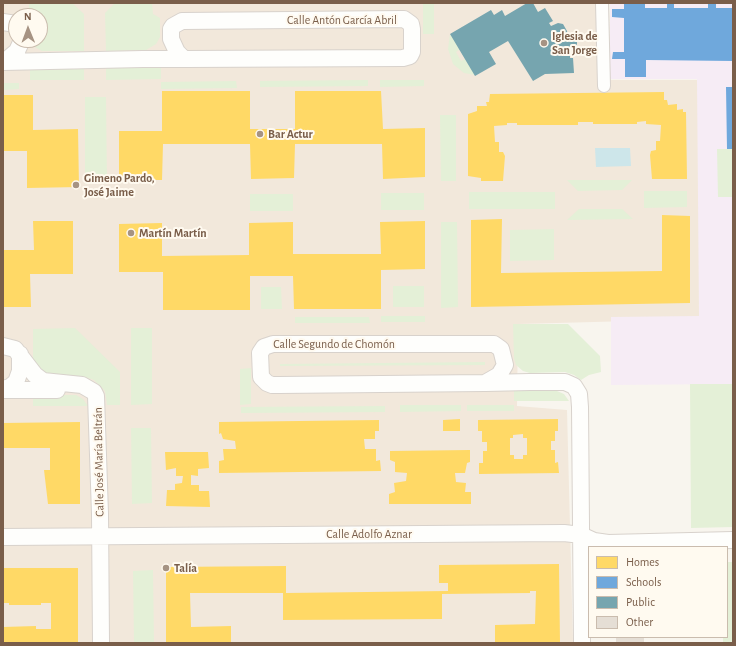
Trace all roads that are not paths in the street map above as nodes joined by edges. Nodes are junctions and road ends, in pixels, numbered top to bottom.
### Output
1 (602, 3) edge
2 (170, 39) junction
3 (18, 48) edge
4 (27, 48) edge
5 (143, 59) junction
6 (184, 59) junction
7 (42, 61) junction
8 (4, 62) edge
9 (604, 86) dead end
10 (3, 346) edge
11 (20, 354) junction
12 (505, 364) junction
13 (530, 382) junction
14 (485, 383) junction
15 (3, 390) edge
16 (91, 390) junction
17 (581, 535) junction
18 (3, 537) edge
19 (100, 537) junction
20 (733, 540) edge
21 (101, 643) edge
22 (582, 643) edge

1 - 9 street
2 - 5 street, Calle Antón García Abril
2 - 6 street
2 - 6 street, Calle Antón García Abril
3 - 8 street, Calle Antón García Abril
4 - 7 street, Calle Antón García Abril
5 - 6 street, Calle Antón García Abril
5 - 7 street, Calle Antón García Abril
7 - 8 street, Calle Antón García Abril
10 - 11 street, Calle José María Beltrán
11 - 15 street, Calle José María Beltrán
11 - 16 street, Calle José María Beltrán
12 - 13 street
12 - 14 street
12 - 14 street, Calle Segundo de Chomón
13 - 14 street, Calle Segundo de Chomón
13 - 17 street, Calle Segundo de Chomón
15 - 16 street, Calle José María Beltrán
16 - 19 street, Calle José María Beltrán
17 - 19 street, Calle Adolfo Aznar
17 - 20 street, Calle Adolfo Aznar
17 - 22 street, Calle Segundo de Chomón
18 - 19 street, Calle Adolfo Aznar
19 - 21 street, Calle José María Beltrán

